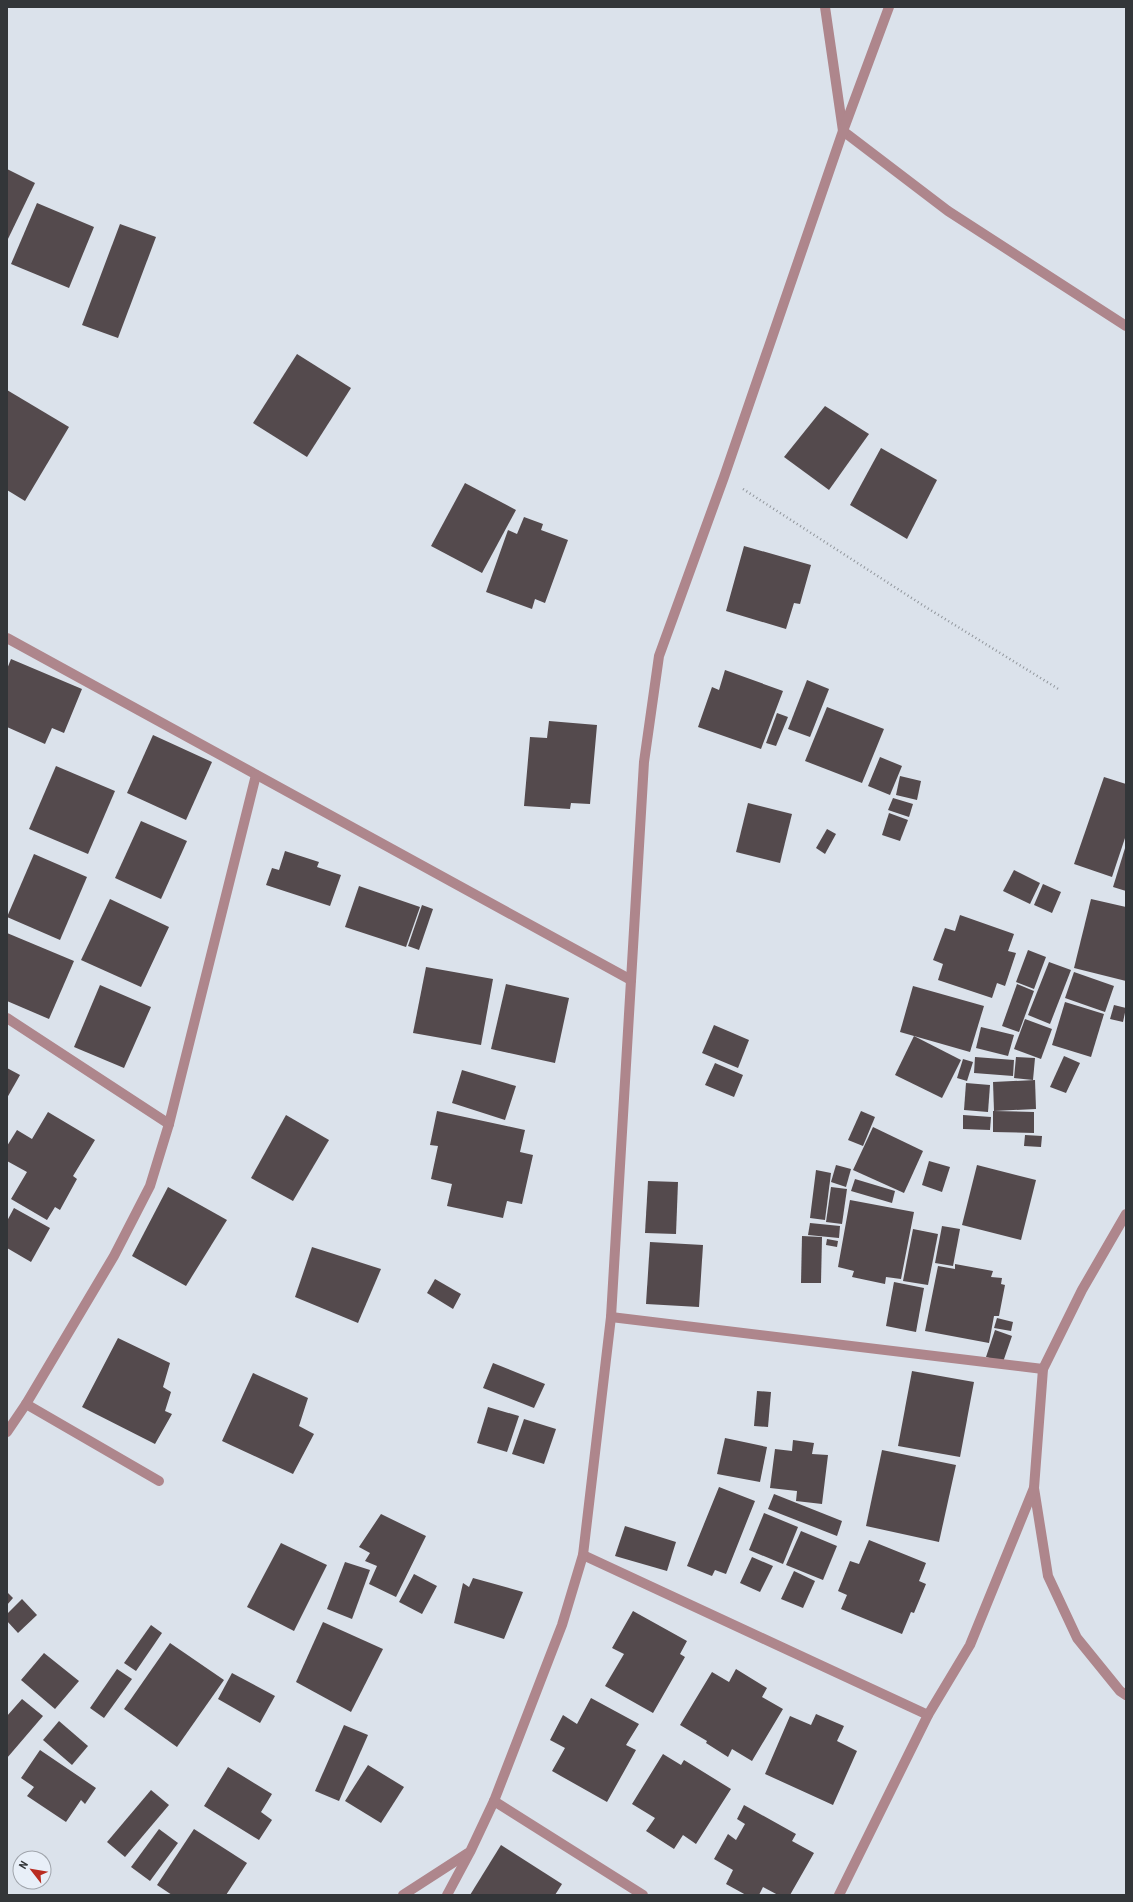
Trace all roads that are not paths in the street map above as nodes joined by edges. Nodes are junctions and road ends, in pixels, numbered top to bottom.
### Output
1 (825, 7) edge
2 (889, 7) edge
3 (843, 130) junction
4 (1126, 326) edge
5 (7, 638) edge
6 (256, 775) junction
7 (631, 980) junction
8 (7, 1018) edge
9 (170, 1124) junction
10 (1126, 1214) edge
11 (611, 1317) junction
12 (1043, 1370) junction
13 (26, 1404) junction
14 (7, 1432) edge
15 (159, 1481) dead end
16 (1034, 1488) junction
17 (583, 1555) junction
18 (1126, 1695) edge
19 (928, 1716) junction
20 (494, 1801) junction
21 (470, 1852) junction
22 (402, 1895) edge
23 (447, 1895) edge
24 (643, 1895) edge
25 (839, 1895) edge

1 - 3 street
2 - 3 street
3 - 4 street
3 - 7 street
5 - 6 street
6 - 7 street
6 - 9 street
7 - 11 street
8 - 9 street
9 - 13 street
10 - 12 street
11 - 12 street
11 - 17 street
12 - 16 street
13 - 14 street
13 - 15 street
16 - 18 street
16 - 19 street
17 - 19 street
17 - 20 street
19 - 25 street
20 - 21 street
20 - 24 street
21 - 22 street
21 - 23 street

